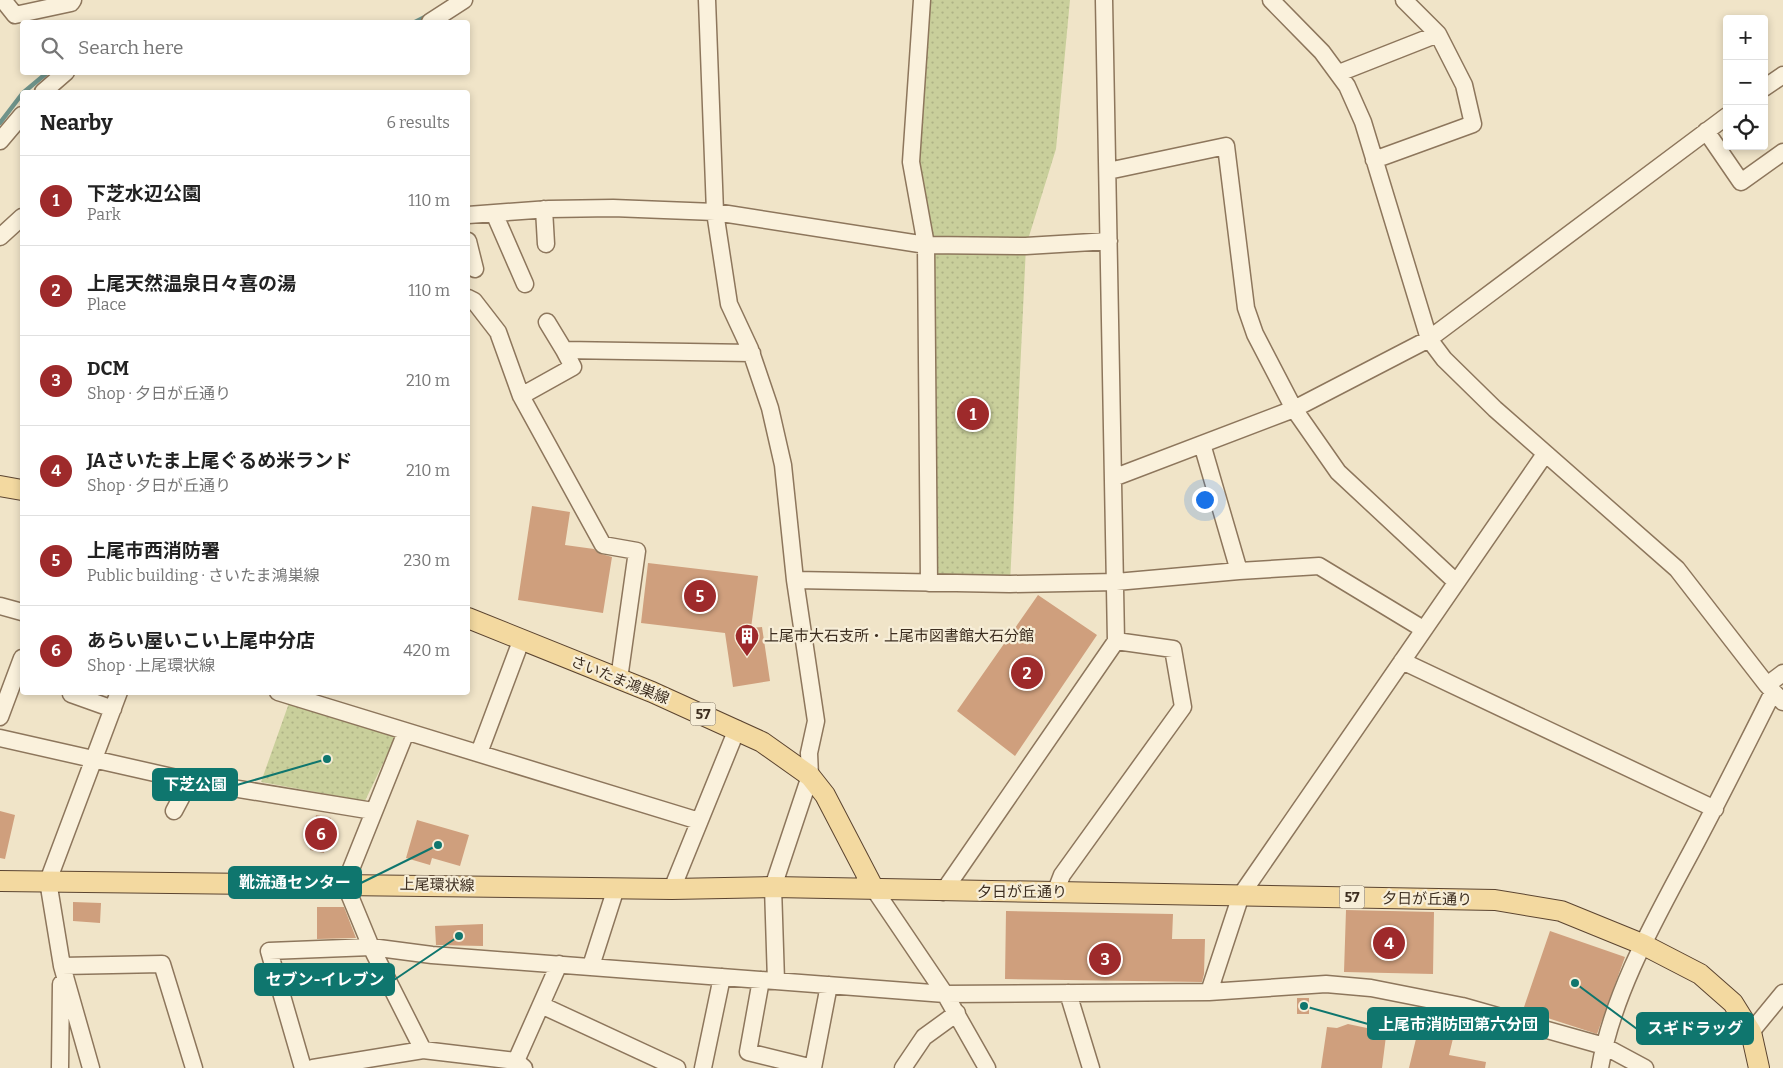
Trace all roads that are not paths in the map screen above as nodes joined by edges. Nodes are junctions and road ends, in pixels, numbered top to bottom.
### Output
1 (3, 0) edge
2 (73, 0) edge
3 (464, 0) edge
4 (707, 0) edge
5 (922, 0) edge
6 (1104, 0) edge
7 (1271, 0) edge
8 (1404, 0) edge
9 (33, 17) edge
10 (433, 20) edge
11 (1438, 34) junction
12 (1339, 73) junction
13 (63, 75) edge
14 (1783, 75) edge
15 (1768, 85) edge
16 (45, 90) edge
17 (20, 117) edge
18 (1723, 119) edge
19 (1706, 131) junction
20 (0, 142) edge
21 (1783, 152) edge
22 (1374, 160) junction
23 (1108, 171) junction
24 (544, 209) junction
25 (715, 212) junction
26 (494, 213) junction
27 (470, 215) edge
28 (20, 219) edge
29 (0, 237) edge
30 (1110, 241) junction
31 (546, 244) dead end
32 (926, 245) junction
33 (470, 249) edge
34 (475, 269) dead end
35 (525, 284) dead end
36 (470, 299) edge
37 (547, 322) dead end
38 (1430, 339) junction
39 (564, 350) junction
40 (752, 353) junction
41 (521, 396) junction
42 (1294, 409) junction
43 (1202, 444) junction
44 (1545, 454) junction
45 (1113, 478) junction
46 (0, 486) edge
47 (20, 490) edge
48 (1239, 570) junction
49 (795, 580) junction
50 (1455, 581) junction
51 (1116, 582) junction
52 (929, 583) junction
53 (0, 606) edge
54 (20, 611) edge
55 (470, 619) edge
56 (1424, 629) junction
57 (521, 641) junction
58 (1116, 641) junction
59 (1402, 661) junction
60 (20, 663) edge
61 (1783, 673) edge
62 (619, 679) junction
63 (1774, 693) edge
64 (75, 695) edge
65 (118, 695) edge
66 (288, 695) edge
67 (113, 709) junction
68 (0, 716) edge
69 (737, 729) junction
70 (406, 732) junction
71 (0, 738) edge
72 (479, 753) junction
73 (94, 761) junction
74 (810, 776) junction
75 (190, 781) junction
76 (1714, 809) junction
77 (174, 811) dead end
78 (373, 811) junction
79 (699, 821) junction
80 (0, 881) edge
81 (48, 881) junction
82 (345, 884) junction
83 (773, 887) junction
84 (616, 888) junction
85 (672, 889) junction
86 (874, 889) junction
87 (943, 892) junction
88 (1055, 892) junction
89 (1241, 895) junction
90 (1642, 944) junction
91 (371, 947) junction
92 (559, 964) junction
93 (62, 966) junction
94 (591, 966) junction
95 (722, 977) junction
96 (768, 980) junction
97 (829, 985) junction
98 (1209, 992) junction
99 (1068, 993) junction
100 (1783, 993) edge
101 (945, 994) junction
102 (541, 1005) junction
103 (957, 1013) junction
104 (1751, 1032) junction
105 (1604, 1046) junction
106 (423, 1050) junction
107 (520, 1065) edge
108 (60, 1068) edge
109 (91, 1068) edge
110 (194, 1068) edge
111 (303, 1068) edge
112 (313, 1068) edge
113 (677, 1068) edge
114 (703, 1068) edge
115 (903, 1068) edge
116 (987, 1068) edge
117 (1092, 1068) edge
118 (1600, 1068) edge
119 (1645, 1068) edge
120 (1759, 1068) edge

1 - 9 street
2 - 9 street
3 - 10 street
4 - 25 street
5 - 32 street
6 - 23 street
7 - 12 street
8 - 11 street
11 - 12 street
11 - 22 street
12 - 22 street
13 - 16 street
14 - 15 street
17 - 20 street
18 - 19 street
19 - 21 street
19 - 38 street
22 - 38 street
23 - 30 street
23 - 42 street
24 - 25 street
24 - 26 street
24 - 31 street
25 - 32 street
25 - 40 street
26 - 27 street
26 - 35 street
28 - 29 street
30 - 32 street
30 - 45 street
32 - 52 street
33 - 34 street
36 - 41 street
37 - 39 street
38 - 42 street
38 - 44 street
39 - 40 street
39 - 41 street
40 - 49 street
41 - 62 street
42 - 43 street
42 - 50 street
43 - 45 street
43 - 48 street
44 - 50 street
44 - 63 street
45 - 51 street
46 - 47 main road
48 - 51 street
48 - 56 street
49 - 52 street
49 - 74 street
50 - 56 street
51 - 52 street
51 - 58 street
53 - 54 street
55 - 57 main road, さいたま鴻巣線 / 57
56 - 59 street
57 - 62 main road, さいたま鴻巣線 / 57
57 - 72 street
58 - 87 street
58 - 88 street
59 - 76 street
59 - 89 street
60 - 68 street
61 - 63 street
62 - 69 main road, さいたま鴻巣線 / 57
63 - 76 street
64 - 67 street
65 - 67 street
66 - 70 street
67 - 73 street
69 - 74 main road, さいたま鴻巣線 / 57
69 - 79 street
70 - 72 street
70 - 78 street
71 - 73 street
72 - 79 street
73 - 75 street
73 - 81 street
74 - 83 street
74 - 86 main road, さいたま鴻巣線 / 57
75 - 77 street
75 - 78 street
76 - 90 street
78 - 82 street
79 - 85 street
80 - 81 main road, 上尾環状線
81 - 82 main road, 上尾環状線
81 - 93 street
82 - 84 main road, 上尾環状線
82 - 91 street
83 - 85 main road, 上尾環状線
83 - 86 main road, 上尾環状線
83 - 96 street
84 - 85 main road, 上尾環状線
84 - 94 street
86 - 87 main road, 夕日が丘通り / 57
86 - 101 street
87 - 88 main road, 夕日が丘通り / 57
88 - 89 main road, 夕日が丘通り / 57
89 - 90 main road, 夕日が丘通り / 57
89 - 98 street
90 - 104 main road, 夕日が丘通り / 57
90 - 105 street
91 - 92 street
91 - 106 street
91 - 111 street
92 - 94 street
92 - 102 street
93 - 108 street
93 - 109 street
93 - 110 street
94 - 95 street
95 - 96 street
95 - 114 street
96 - 97 street
96 - 97 street
97 - 101 street
98 - 99 street
98 - 105 street
99 - 101 street
99 - 117 street
100 - 104 street
101 - 103 street
102 - 107 street
102 - 113 street
103 - 115 street
103 - 116 street
104 - 120 main road, 夕日が丘通り / 57
105 - 118 street
105 - 119 street
106 - 107 street
106 - 112 street

